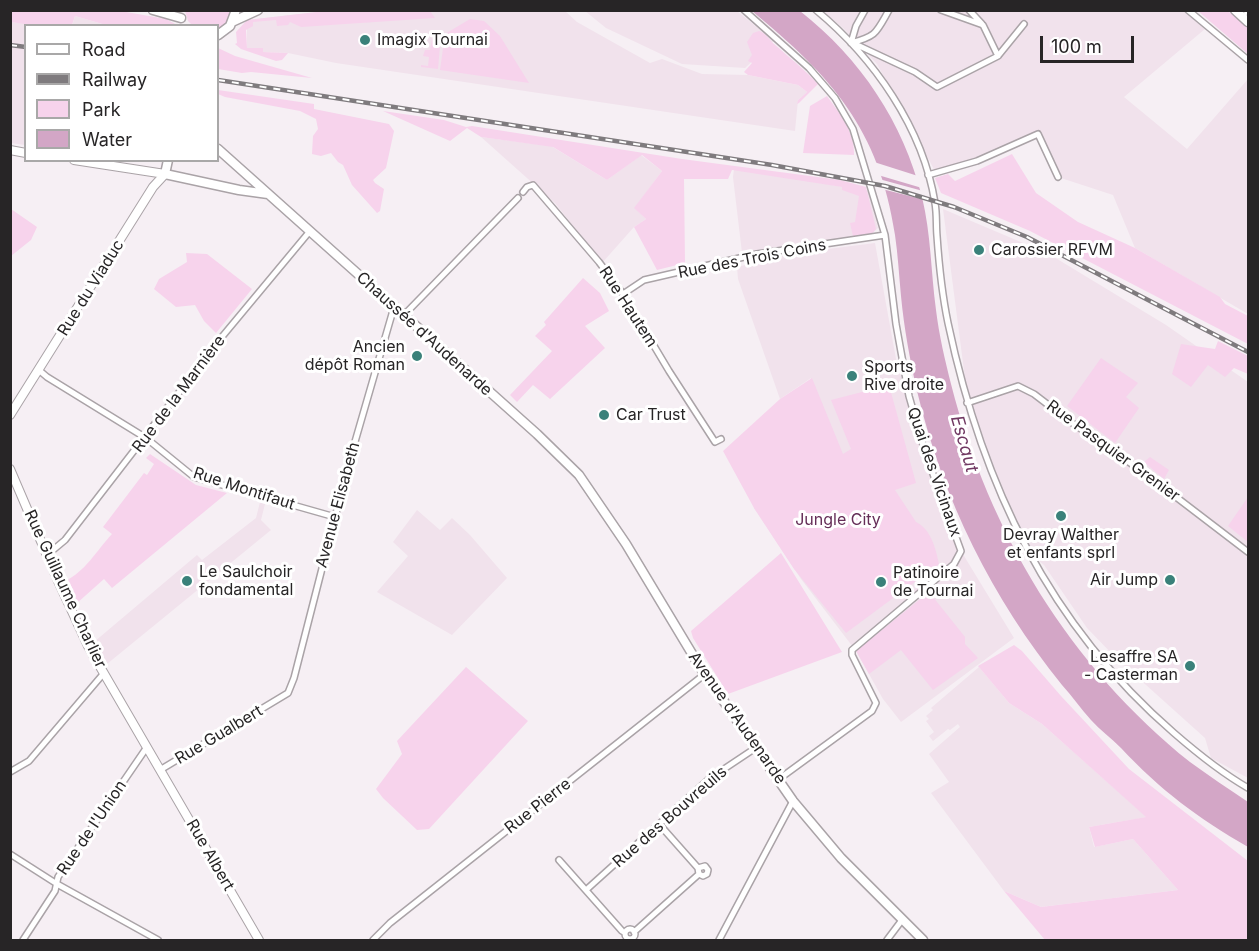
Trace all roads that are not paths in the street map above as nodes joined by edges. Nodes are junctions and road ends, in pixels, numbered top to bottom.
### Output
1 (153, 10) edge
2 (236, 10) edge
3 (258, 10) edge
4 (744, 10) edge
5 (816, 10) edge
6 (866, 10) edge
7 (889, 10) edge
8 (941, 10) edge
9 (969, 10) edge
10 (1188, 10) edge
11 (1235, 10) edge
12 (182, 18) edge
13 (234, 21) junction
14 (1248, 22) edge
15 (1024, 24) dead end
16 (983, 26) junction
17 (219, 34) edge
18 (852, 43) junction
19 (998, 56) junction
20 (1248, 60) edge
21 (219, 150) edge
22 (87, 162) edge
23 (168, 162) edge
24 (165, 174) junction
25 (928, 176) junction
26 (1058, 177) dead end
27 (250, 178) junction
28 (246, 191) junction
29 (523, 192) dead end
30 (268, 194) junction
31 (518, 198) dead end
32 (310, 231) junction
33 (885, 234) junction
34 (623, 294) junction
35 (394, 307) junction
36 (404, 315) junction
37 (40, 371) junction
38 (967, 403) junction
39 (10, 415) edge
40 (146, 438) junction
41 (721, 439) dead end
42 (10, 469) edge
43 (579, 475) joint
44 (335, 518) junction
45 (1248, 552) edge
46 (47, 555) junction
47 (104, 673) junction
48 (705, 674) junction
49 (279, 700) joint
50 (147, 747) junction
51 (757, 747) junction
52 (160, 770) junction
53 (10, 772) edge
54 (779, 779) junction
55 (1248, 788) edge
56 (793, 801) junction
57 (659, 825) junction
58 (10, 854) edge
59 (559, 860) dead end
60 (57, 884) junction
61 (586, 890) junction
62 (902, 920) junction
63 (635, 936) edge
64 (23, 940) edge
65 (158, 940) edge
66 (259, 940) edge
67 (373, 940) edge
68 (719, 940) edge
69 (887, 940) edge
70 (923, 940) edge

1 - 12 main road
2 - 13 main road
3 - 13 main road
4 - 33 street, Quai des Vicinaux
5 - 18 street
6 - 18 street
7 - 18 street
8 - 16 street
9 - 16 street
10 - 20 street
11 - 14 main road
13 - 17 main road
15 - 19 street
16 - 19 street
18 - 19 street
18 - 25 street
21 - 27 main road, Chaussée d'Audenarde
22 - 24 street
23 - 24 main road, Rue du Viaduc
24 - 28 main road
24 - 37 street, Rue du Viaduc
25 - 26 street
25 - 38 street
27 - 28 street
27 - 30 main road, Chaussée d'Audenarde
28 - 30 main road
29 - 34 street, Rue Hautem
30 - 32 main road, Chaussée d'Audenarde
31 - 36 street
32 - 35 main road, Chaussée d'Audenarde
32 - 40 street, Rue de la Marnière
33 - 34 street, Rue des Trois Coins
33 - 54 street, Quai des Vicinaux
34 - 41 street, Rue Hautem
35 - 36 main road, Chaussée d'Audenarde
35 - 44 street, Avenue Elisabeth
36 - 43 main road, Chaussée d'Audenarde
37 - 39 street, Rue du Viaduc
37 - 40 street, Rue Montifaut
38 - 45 street, Rue Pasquier Grenier
38 - 55 street
40 - 44 street, Rue Montifaut
40 - 46 street, Rue de la Marnière
42 - 46 street, Rue Guillaume Charlier
43 - 48 main road, Avenue d'Audenarde
44 - 49 street, Avenue Elisabeth
46 - 47 street, Rue Guillaume Charlier
47 - 50 street, Rue Guillaume Charlier
47 - 53 street
48 - 51 main road, Avenue d'Audenarde
48 - 67 street, Rue Pierre
49 - 52 street, Rue Gualbert
50 - 52 street, Rue Guillaume Charlier
50 - 60 street, Rue de l'Union
51 - 54 main road, Avenue d'Audenarde
51 - 57 street, Rue des Bouvreuils
52 - 66 street, Rue Albert
54 - 56 main road, Avenue d'Audenarde
56 - 62 main road, Avenue d'Audenarde
56 - 68 street
57 - 61 street, Rue des Bouvreuils
57 - 63 street
58 - 60 street
59 - 61 street
60 - 64 street, Rue de l'Union
60 - 65 street
61 - 63 street
62 - 69 street
62 - 70 main road, Avenue d'Audenarde

